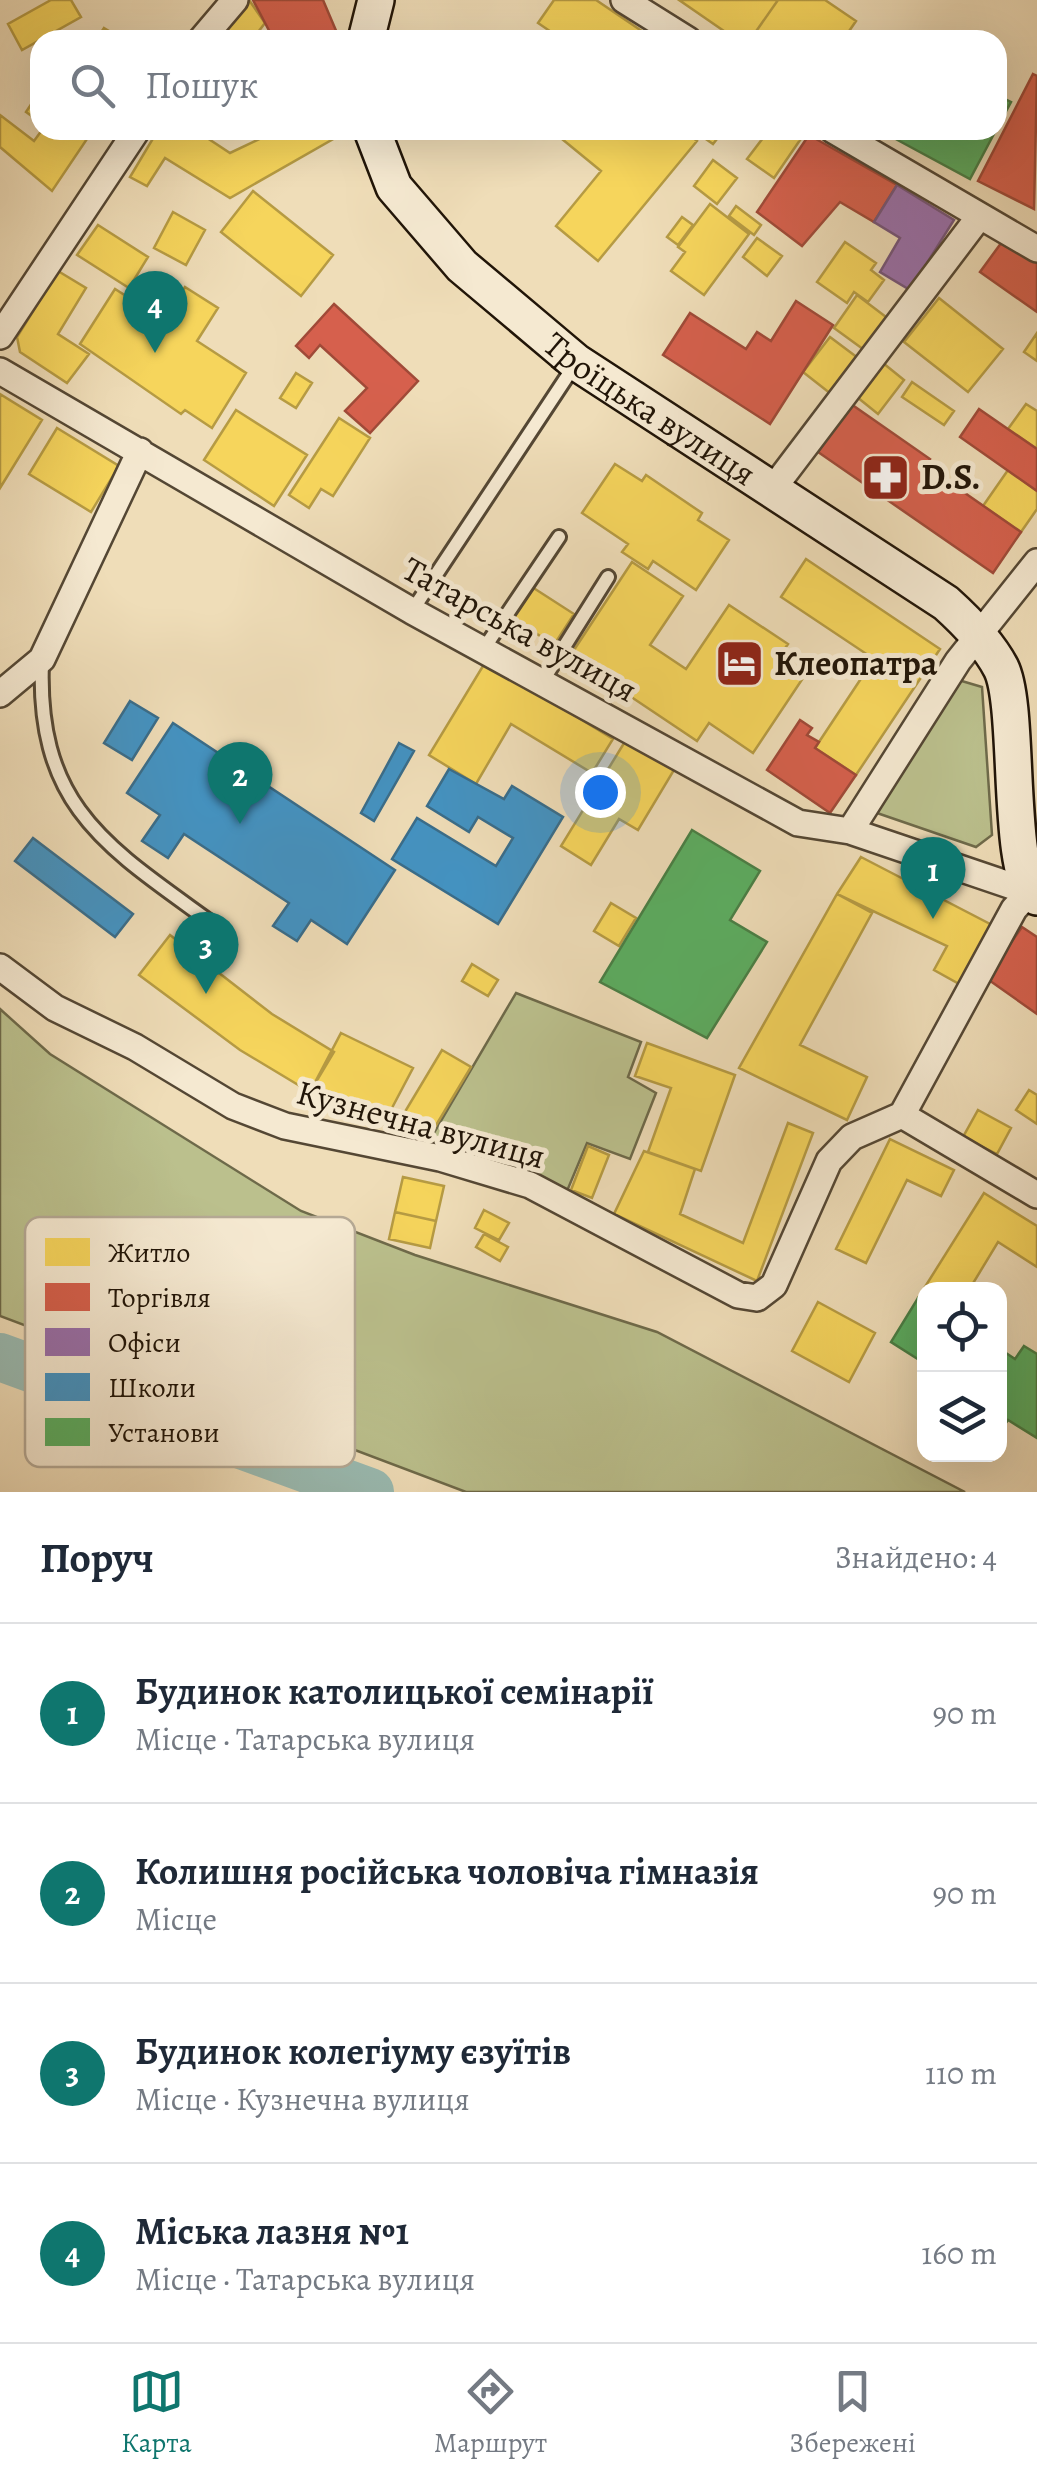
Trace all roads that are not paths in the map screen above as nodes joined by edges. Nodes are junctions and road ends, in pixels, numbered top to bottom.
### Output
1 (235, 0) edge
2 (376, 0) edge
3 (624, 0) edge
4 (210, 30) edge
5 (368, 30) edge
6 (672, 30) edge
7 (129, 140) edge
8 (376, 140) edge
9 (850, 140) edge
10 (979, 217) junction
11 (1037, 248) edge
12 (0, 336) edge
13 (576, 362) junction
14 (0, 371) edge
15 (140, 452) junction
16 (772, 490) junction
17 (558, 537) dead end
18 (1037, 562) edge
19 (608, 577) dead end
20 (412, 612) junction
21 (979, 638) junction
22 (483, 650) junction
23 (42, 658) junction
24 (542, 682) junction
25 (0, 694) edge
26 (850, 831) junction
27 (1034, 895) edge
28 (216, 926) dead end
29 (0, 966) edge
30 (902, 1114) junction
31 (1037, 1195) edge

1 - 4 street
2 - 5 main road
3 - 6 street
7 - 12 street
8 - 13 main road, Троїцька вулиця
9 - 10 street
10 - 11 street
10 - 16 street
13 - 16 main road, Троїцька вулиця
13 - 20 lane
14 - 15 street, Татарська вулиця
15 - 20 street, Татарська вулиця
15 - 23 street
16 - 21 main road, Троїцька вулиця
17 - 22 lane
18 - 21 street
19 - 24 lane
20 - 22 street, Татарська вулиця
21 - 26 street
21 - 27 main road, Троїцька вулиця
22 - 24 street, Татарська вулиця
23 - 25 street
23 - 28 lane
24 - 26 street, Татарська вулиця
26 - 27 street, Татарська вулиця
27 - 30 street
29 - 30 street, Кузнечна вулиця
30 - 31 street

